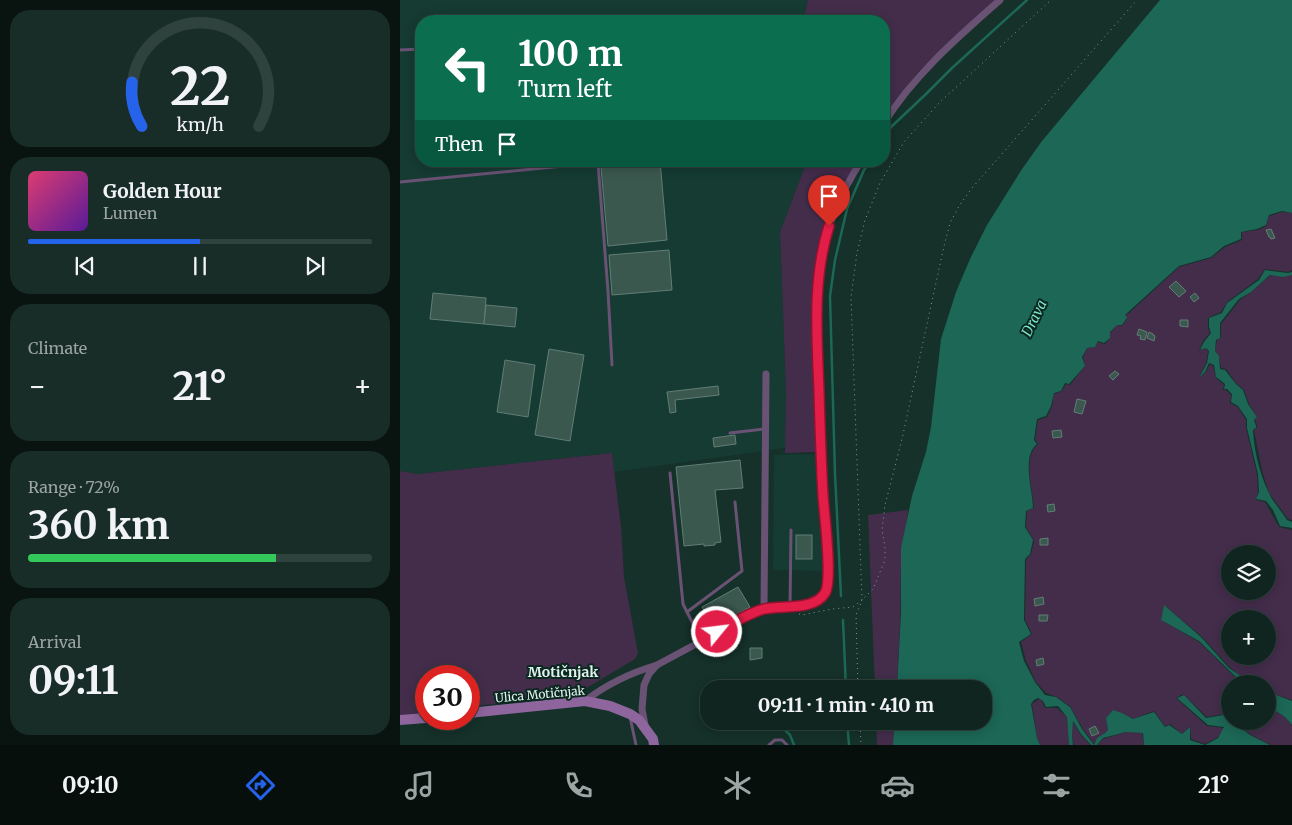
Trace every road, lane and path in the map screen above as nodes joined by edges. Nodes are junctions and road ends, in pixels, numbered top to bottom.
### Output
1 (1000, 0) edge
2 (1051, 0) edge
3 (1137, 0) edge
4 (415, 49) edge
5 (400, 50) edge
6 (890, 114) edge
7 (890, 166) edge
8 (551, 167) edge
9 (598, 167) edge
10 (858, 167) edge
11 (889, 167) edge
12 (528, 169) joint
13 (400, 182) edge
14 (612, 365) dead end
15 (766, 374) dead end
16 (766, 429) junction
17 (730, 433) dead end
18 (670, 473) dead end
19 (735, 502) dead end
20 (791, 530) dead end
21 (862, 600) junction
22 (790, 607) junction
23 (764, 609) junction
24 (687, 612) junction
25 (702, 641) junction
26 (657, 665) junction
27 (858, 680) edge
28 (585, 701) junction
29 (480, 712) edge
30 (630, 714) junction
31 (415, 719) edge
32 (400, 720) edge
33 (646, 728) junction
34 (860, 730) edge
35 (636, 745) edge
36 (654, 745) edge
37 (769, 745) edge
38 (787, 745) edge
39 (861, 745) edge

1 - 6 street
2 - 7 path
3 - 21 path
4 - 5 lane
8 - 12 lane
9 - 14 lane
10 - 22 street
11 - 21 path
12 - 13 lane
15 - 16 street
16 - 17 lane
16 - 23 street
18 - 24 lane
19 - 24 lane
20 - 22 lane
21 - 22 path
21 - 27 path
22 - 23 street
23 - 25 street
24 - 25 lane
25 - 26 street
26 - 28 street
26 - 33 street
28 - 29 main road, Ulica Motičnjak
28 - 30 main road, Ulica Motičnjak
30 - 33 main road, Ulica Motičnjak
30 - 35 lane
31 - 32 main road
33 - 36 main road, Ulica Motičnjak
34 - 39 path
37 - 38 lane

